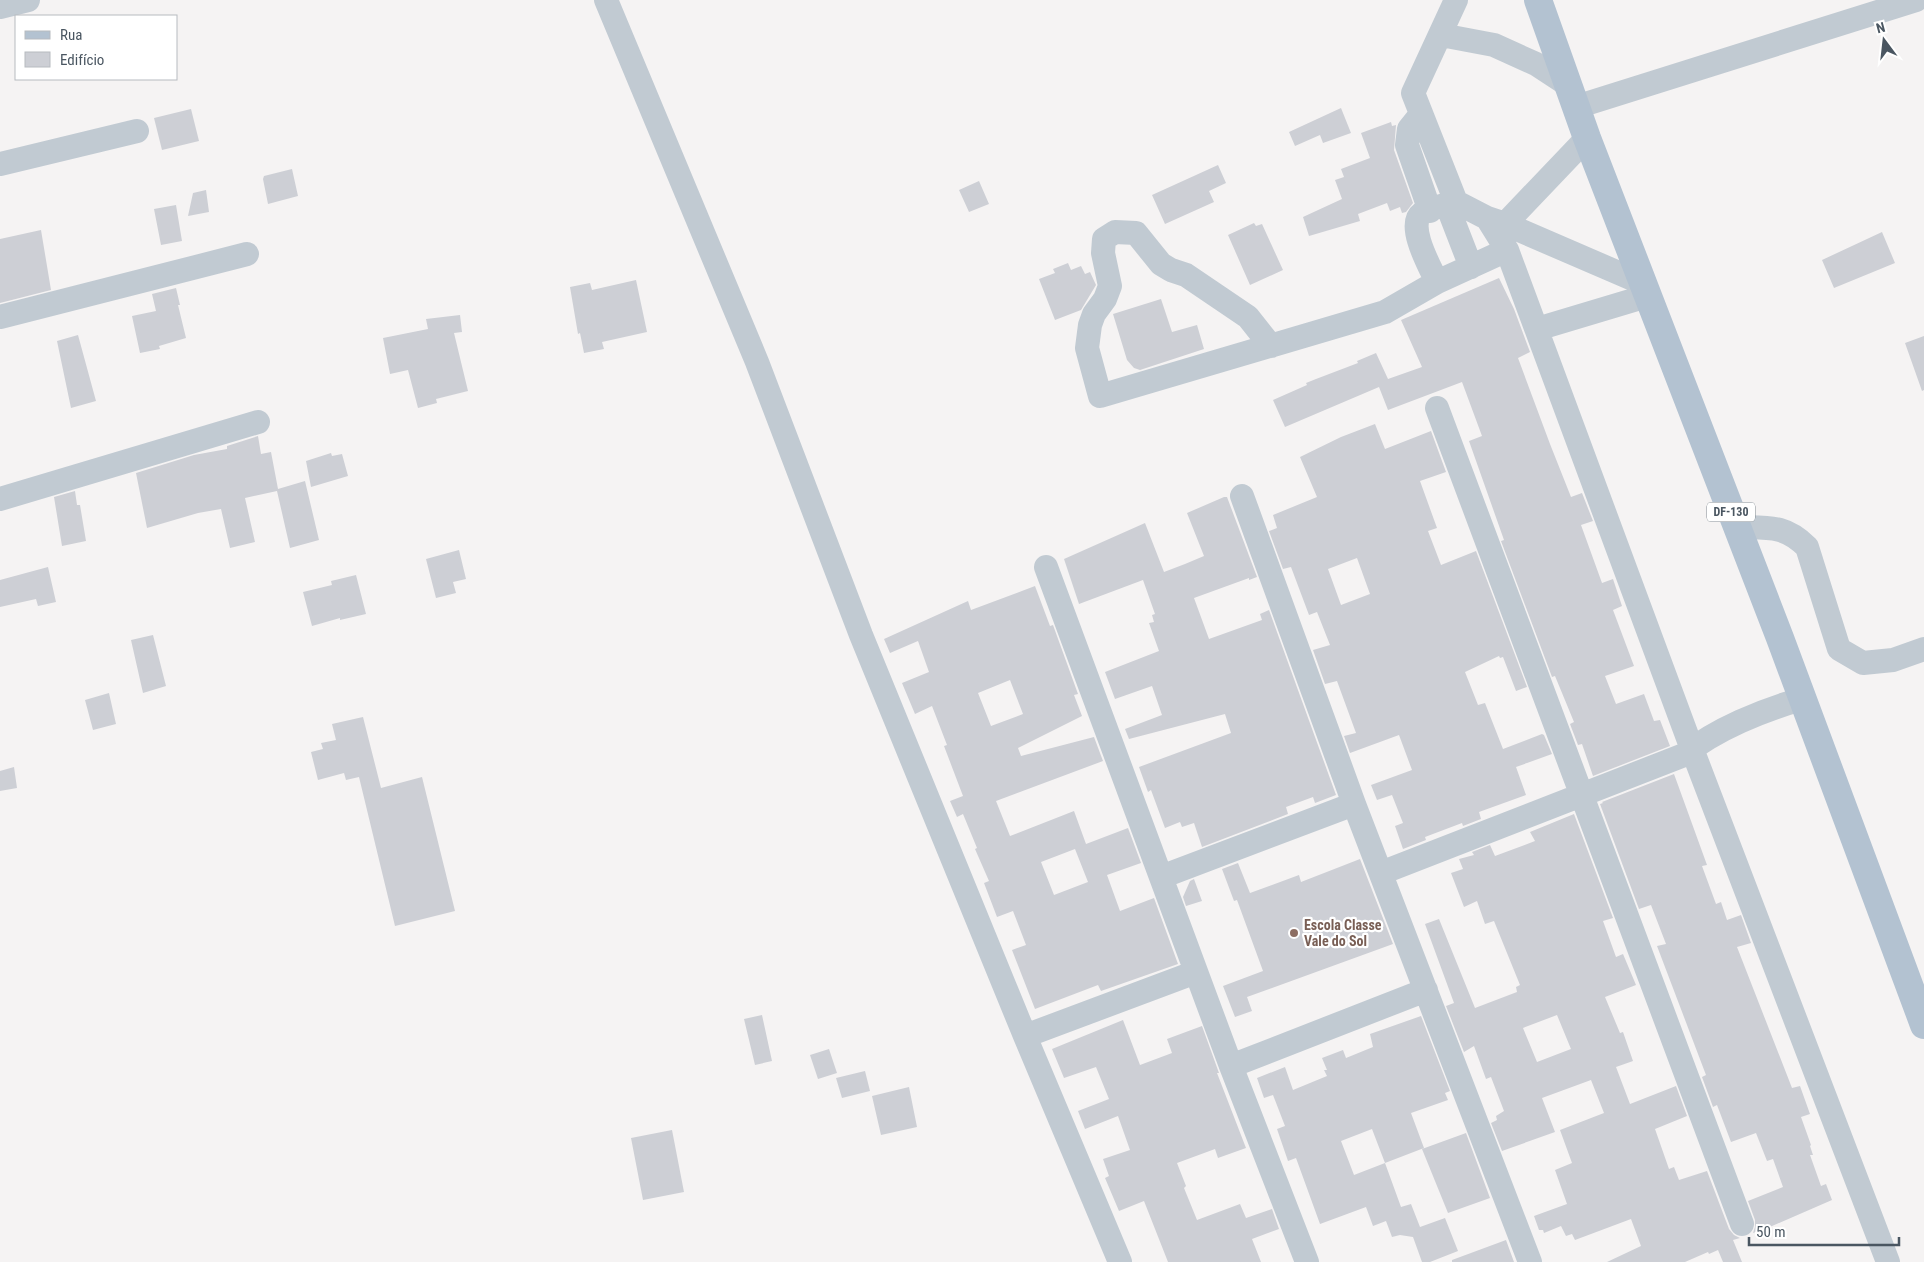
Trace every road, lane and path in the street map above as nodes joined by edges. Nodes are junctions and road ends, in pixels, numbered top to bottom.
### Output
1 (28, 0) edge
2 (606, 0) edge
3 (1456, 0) edge
4 (1538, 0) edge
5 (1916, 0) edge
6 (0, 7) edge
7 (1441, 36) junction
8 (1572, 96) junction
9 (137, 131) dead end
10 (1587, 138) junction
11 (0, 164) edge
12 (1444, 206) junction
13 (1496, 221) junction
14 (1507, 250) junction
15 (247, 254) dead end
16 (1471, 267) junction
17 (1436, 282) junction
18 (1645, 290) junction
19 (0, 317) edge
20 (1537, 330) junction
21 (1271, 346) junction
22 (1437, 408) dead end
23 (258, 422) dead end
24 (1242, 496) dead end
25 (0, 499) edge
26 (1737, 527) junction
27 (1046, 567) dead end
28 (1924, 649) edge
29 (1802, 699) junction
30 (1692, 748) junction
31 (1582, 796) junction
32 (1354, 804) junction
33 (1381, 873) junction
34 (1161, 877) junction
35 (1196, 972) junction
36 (1426, 990) junction
37 (1924, 1025) edge
38 (1025, 1036) junction
39 (1231, 1066) junction
40 (1742, 1224) dead end
41 (1120, 1262) edge
42 (1307, 1262) edge
43 (1530, 1262) edge
44 (1888, 1262) edge

1 - 6 street
2 - 38 street
3 - 7 street
4 - 8 main road, DF-130
5 - 8 street
7 - 8 street
7 - 12 street
8 - 10 main road, DF-130
9 - 11 street
10 - 13 street
10 - 18 main road, DF-130
12 - 13 street
12 - 16 street
12 - 17 street
13 - 14 street
13 - 18 street
14 - 16 street
14 - 20 street
15 - 19 street
16 - 17 street
17 - 21 street
18 - 20 street
18 - 26 main road, DF-130
20 - 30 street
21 - 21 street
22 - 31 street
23 - 25 street
24 - 32 street
26 - 28 street
26 - 29 main road, DF-130
27 - 34 street
29 - 30 street
29 - 37 main road, DF-130
30 - 31 street
30 - 44 street
31 - 33 street
31 - 40 street
32 - 33 street
32 - 34 street
33 - 36 street
34 - 35 street
35 - 38 street
35 - 39 street
36 - 39 street
36 - 43 street
38 - 41 street
39 - 42 street

